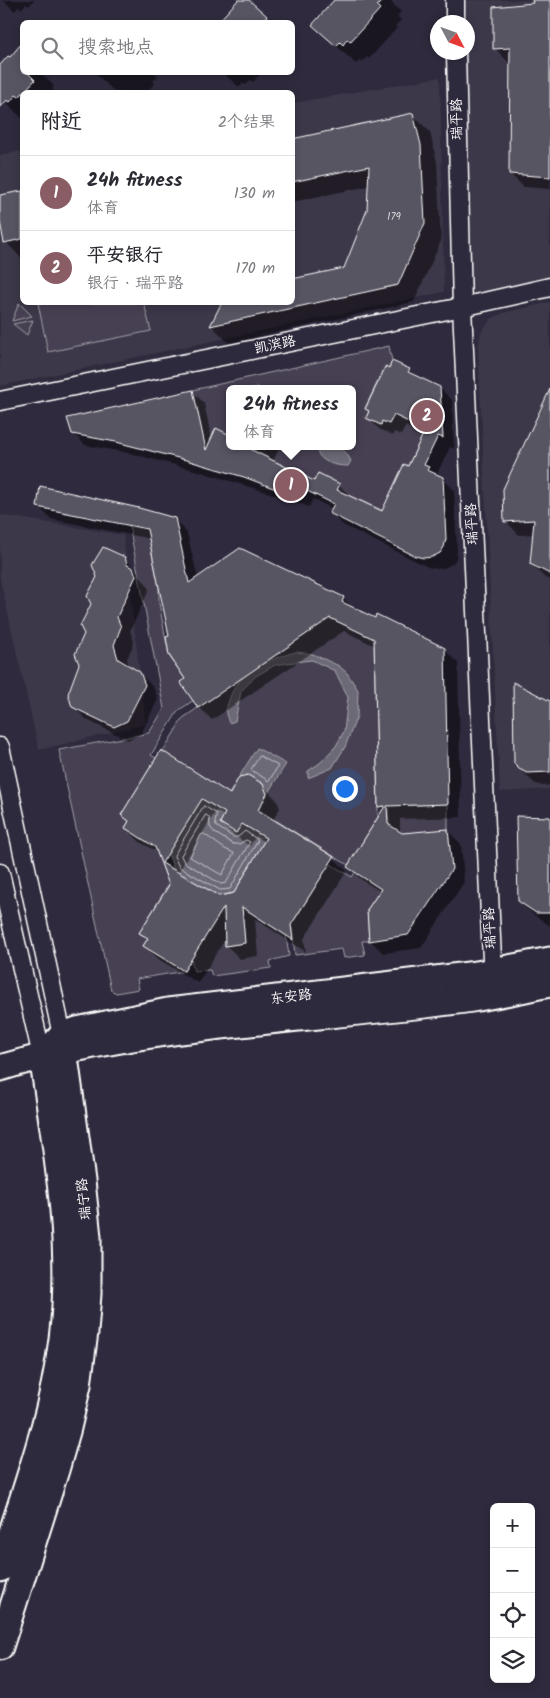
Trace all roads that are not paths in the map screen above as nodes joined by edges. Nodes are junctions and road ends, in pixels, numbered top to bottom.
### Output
1 (455, 0) edge
2 (455, 15) edge
3 (456, 60) edge
4 (550, 287) edge
5 (462, 307) junction
6 (0, 402) edge
7 (0, 747) edge
8 (0, 873) edge
9 (550, 960) edge
10 (494, 983) junction
11 (550, 984) edge
12 (56, 1048) junction
13 (0, 1068) edge
14 (0, 1569) edge
15 (0, 1647) edge

1 - 2 street
3 - 5 street, 瑞平路
4 - 5 street, 凯滨路
5 - 6 street, 凯滨路
5 - 10 street, 瑞平路
7 - 12 street, 瑞宁路
8 - 12 street, 瑞宁路
9 - 10 street, 东安路
10 - 11 street, 东安路
10 - 12 street, 东安路
12 - 13 street, 东安路
12 - 14 street, 瑞宁路
12 - 15 street, 瑞宁路

